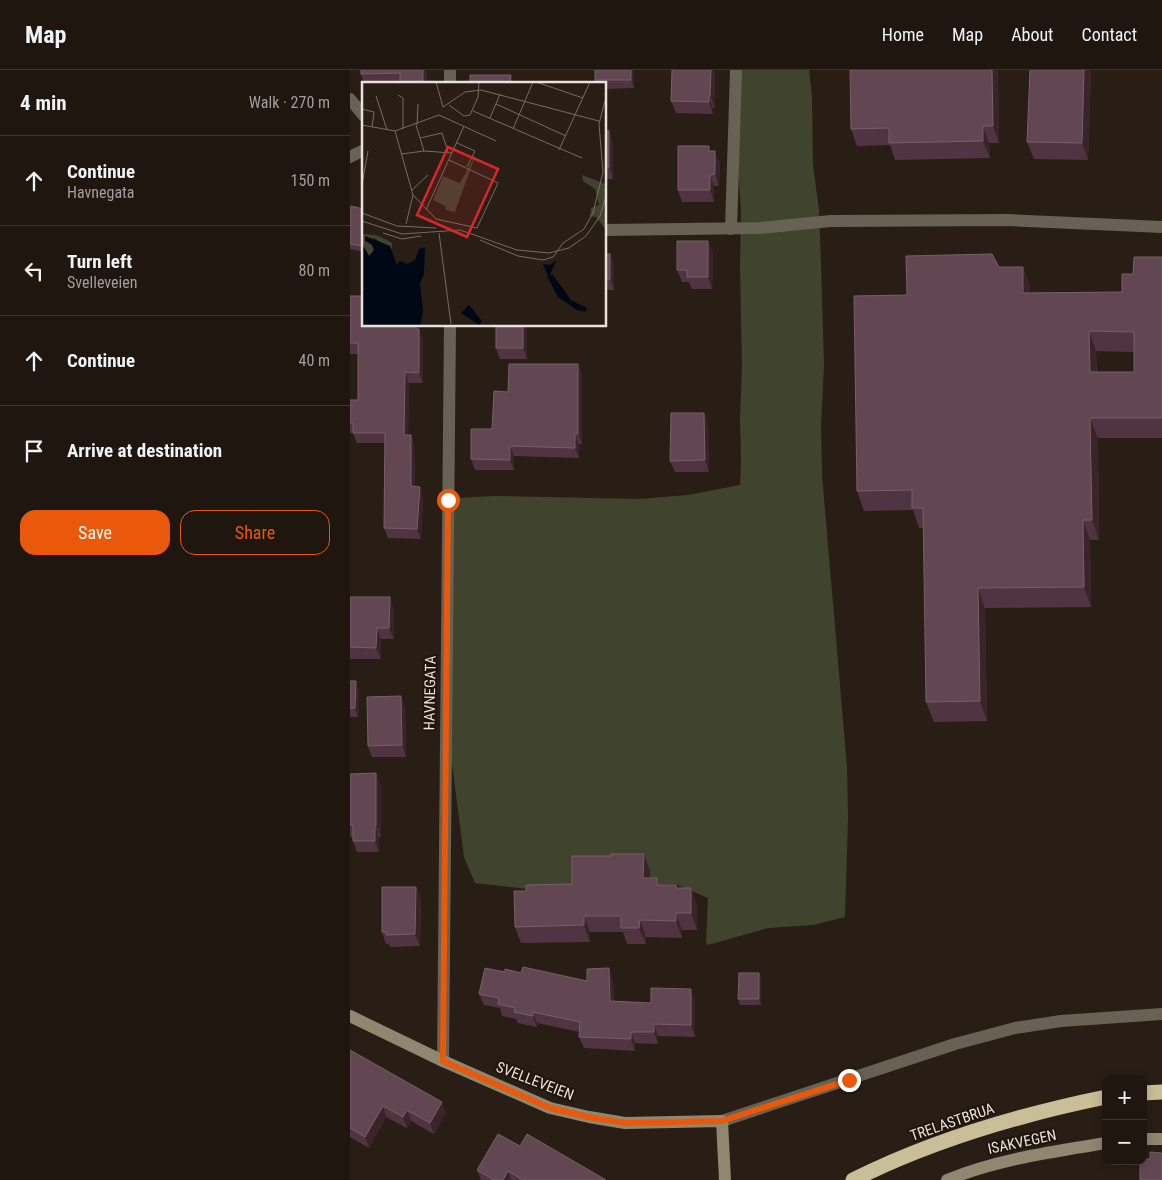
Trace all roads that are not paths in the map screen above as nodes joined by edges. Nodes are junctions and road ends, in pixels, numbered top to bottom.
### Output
1 (736, 70) edge
2 (350, 99) edge
3 (362, 114) edge
4 (362, 151) edge
5 (350, 157) edge
6 (1162, 227) edge
7 (731, 229) junction
8 (606, 230) edge
9 (450, 326) edge
10 (1162, 1014) edge
11 (350, 1016) edge
12 (443, 1061) junction
13 (1162, 1092) edge
14 (1147, 1093) edge
15 (1102, 1098) edge
16 (722, 1121) junction
17 (1162, 1138) edge
18 (1147, 1139) edge
19 (1102, 1144) edge
20 (725, 1180) edge
21 (853, 1180) edge
22 (947, 1180) edge

1 - 7 street
2 - 3 street
4 - 5 street
6 - 7 street
7 - 8 street
9 - 12 street, HAVNEGATA
10 - 16 street
11 - 12 street, SVELLEVEIEN
12 - 16 street, SVELLEVEIEN
13 - 14 highway
15 - 21 highway, TRELASTBRUA
16 - 20 street
17 - 18 street
19 - 22 street, ISAKVEGEN

